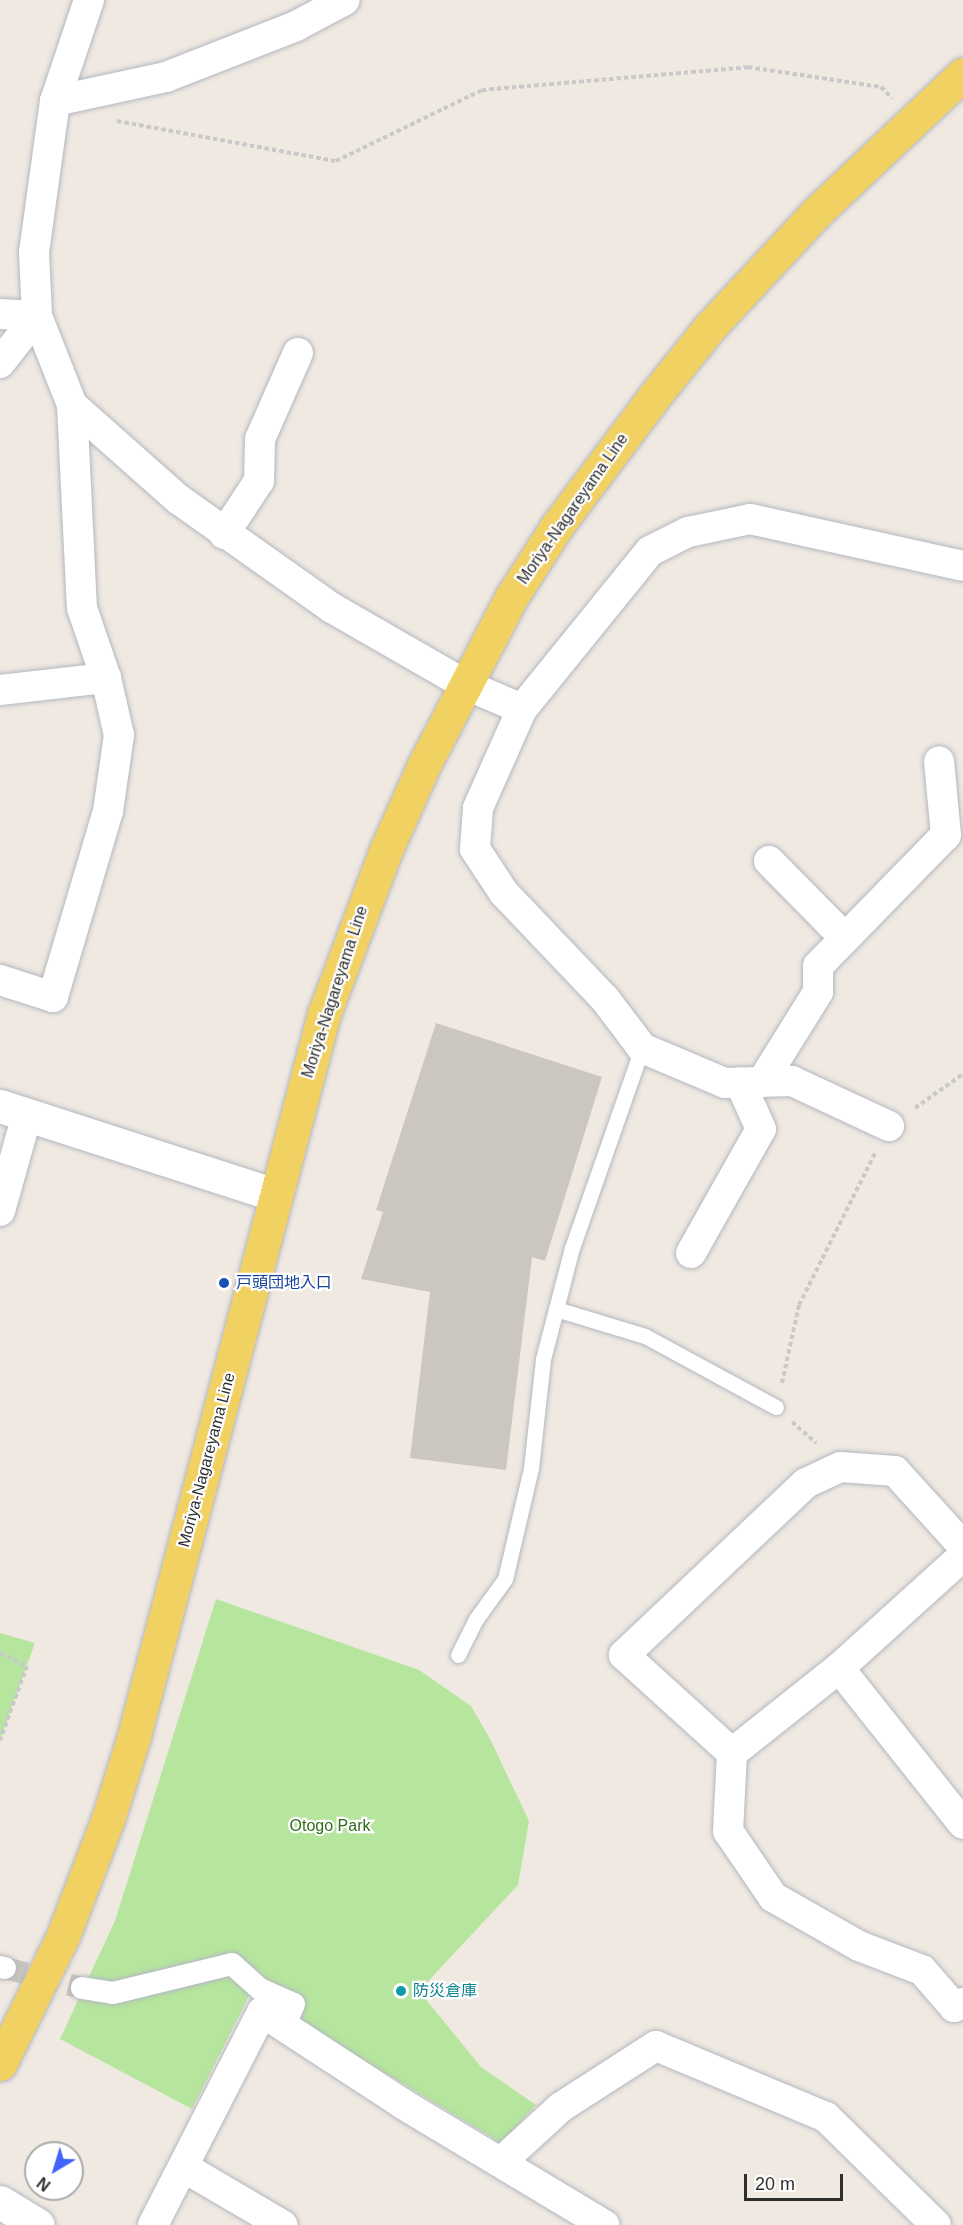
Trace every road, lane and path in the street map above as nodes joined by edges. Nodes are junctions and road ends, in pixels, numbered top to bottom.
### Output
1 (89, 0) edge
2 (345, 0) edge
3 (963, 74) edge
4 (55, 101) junction
5 (110, 118) dead end
6 (914, 119) junction
7 (0, 314) edge
8 (37, 316) junction
9 (298, 353) dead end
10 (0, 363) edge
11 (72, 405) junction
12 (224, 534) junction
13 (963, 566) edge
14 (106, 678) junction
15 (464, 684) junction
16 (0, 690) edge
17 (522, 709) junction
18 (939, 761) dead end
19 (769, 861) dead end
20 (845, 938) junction
21 (0, 980) edge
22 (642, 1048) junction
23 (963, 1074) edge
24 (751, 1082) junction
25 (14, 1111) edge
26 (889, 1126) junction
27 (276, 1195) junction
28 (0, 1211) edge
29 (691, 1253) dead end
30 (556, 1309) junction
31 (776, 1407) junction
32 (841, 1467) junction
33 (963, 1546) edge
34 (963, 1557) edge
35 (0, 1653) edge
36 (458, 1655) dead end
37 (839, 1668) junction
38 (0, 1740) edge
39 (732, 1753) junction
40 (963, 1824) edge
41 (82, 1988) tunnel mouth
42 (963, 2003) edge
43 (285, 2025) junction
44 (0, 2064) edge
45 (501, 2162) junction
46 (185, 2168) junction
47 (0, 2202) edge
48 (38, 2225) edge
49 (153, 2225) edge
50 (282, 2225) edge
51 (604, 2225) edge
52 (936, 2225) edge

1 - 4 street
2 - 4 street
3 - 6 main road, Moriya-Nagareyama Line
4 - 8 street
5 - 6 path
6 - 15 main road, Moriya-Nagareyama Line
7 - 8 street
8 - 10 street
8 - 11 street
9 - 12 street
11 - 12 street
11 - 14 street
12 - 15 street
13 - 17 street
14 - 16 street
14 - 21 street
15 - 17 street
15 - 27 main road, Moriya-Nagareyama Line
17 - 22 street
18 - 20 street
19 - 20 street
20 - 24 street
22 - 24 street
22 - 30 lane
23 - 26 path
24 - 26 street
24 - 29 street
25 - 27 street
25 - 28 street
26 - 31 path
27 - 44 main road, Moriya-Nagareyama Line
30 - 31 lane
30 - 36 lane
31 - 32 path
32 - 33 street
32 - 39 street
34 - 37 street
35 - 38 path
37 - 39 street
37 - 40 street
39 - 42 street
41 - 43 street
43 - 45 street
43 - 46 street
45 - 51 street
45 - 52 street
46 - 49 street
46 - 50 street
47 - 48 street

